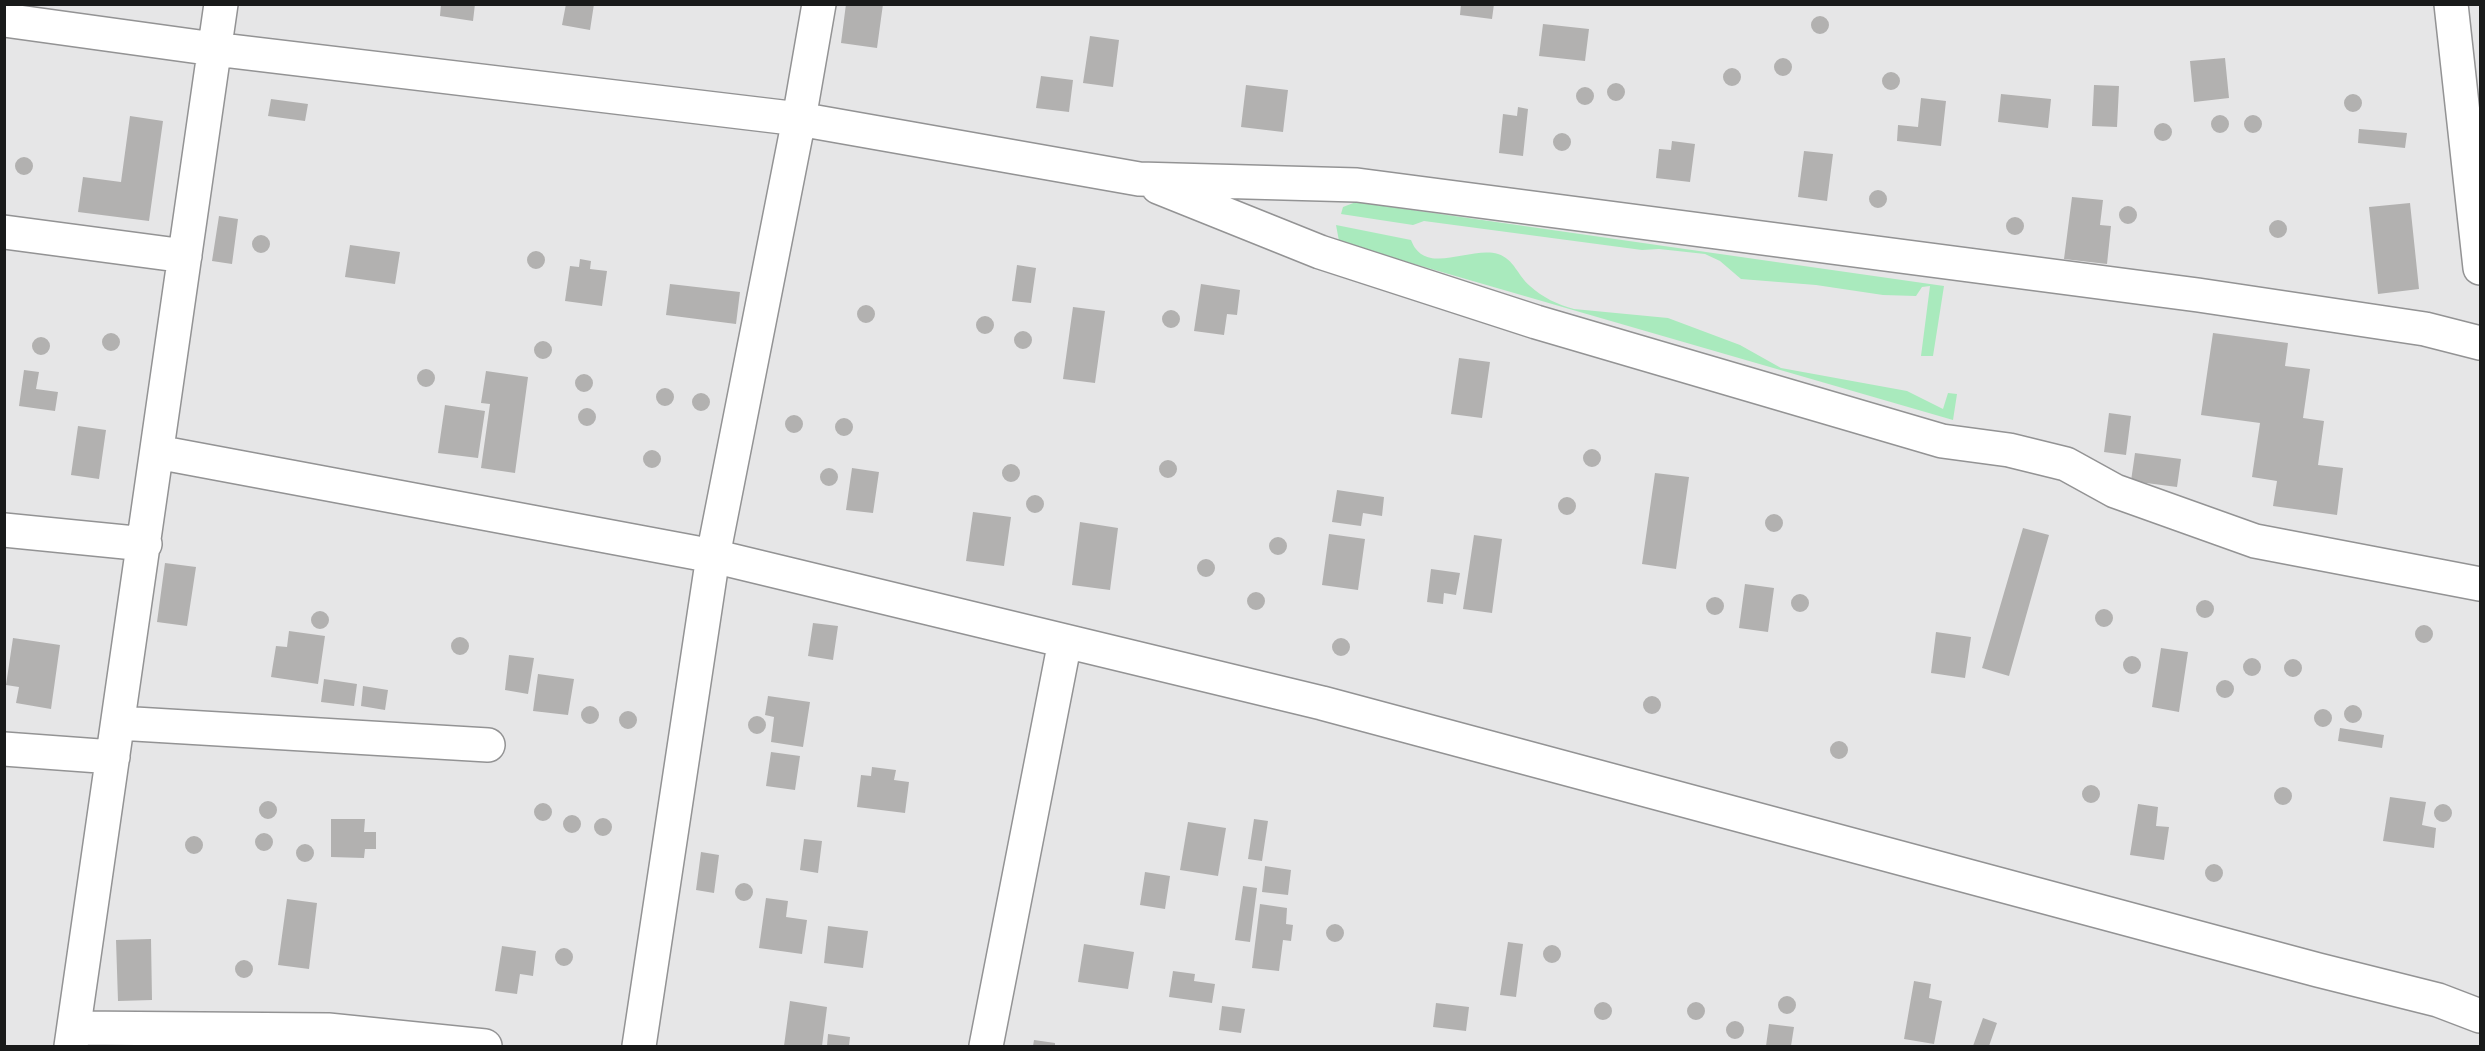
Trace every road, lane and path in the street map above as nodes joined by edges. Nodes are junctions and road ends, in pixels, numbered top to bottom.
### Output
1 (221, 4) edge
2 (819, 4) edge
3 (2451, 4) edge
4 (4, 20) edge
5 (214, 49) junction
6 (799, 119) junction
7 (1139, 180) junction
8 (4, 232) edge
9 (185, 255) junction
10 (2481, 268) edge
11 (2481, 343) edge
12 (157, 452) junction
13 (4, 530) edge
14 (145, 544) junction
15 (713, 556) junction
16 (2481, 584) edge
17 (1065, 641) junction
18 (118, 723) junction
19 (488, 745) dead end
20 (4, 749) edge
21 (113, 757) junction
22 (2481, 1016) edge
23 (72, 1037) edge
24 (485, 1047) edge
25 (639, 1047) edge
26 (986, 1047) edge

1 - 5 street
2 - 6 street
3 - 10 street
4 - 5 street
5 - 6 street
5 - 9 street
6 - 7 street
6 - 15 street
7 - 11 street
7 - 16 street
8 - 9 street
9 - 12 street
12 - 14 street
12 - 15 street
13 - 14 street
14 - 18 street
15 - 17 street
15 - 25 street
17 - 22 street
17 - 26 street
18 - 19 street
18 - 21 street
20 - 21 street
21 - 23 street
23 - 24 street

